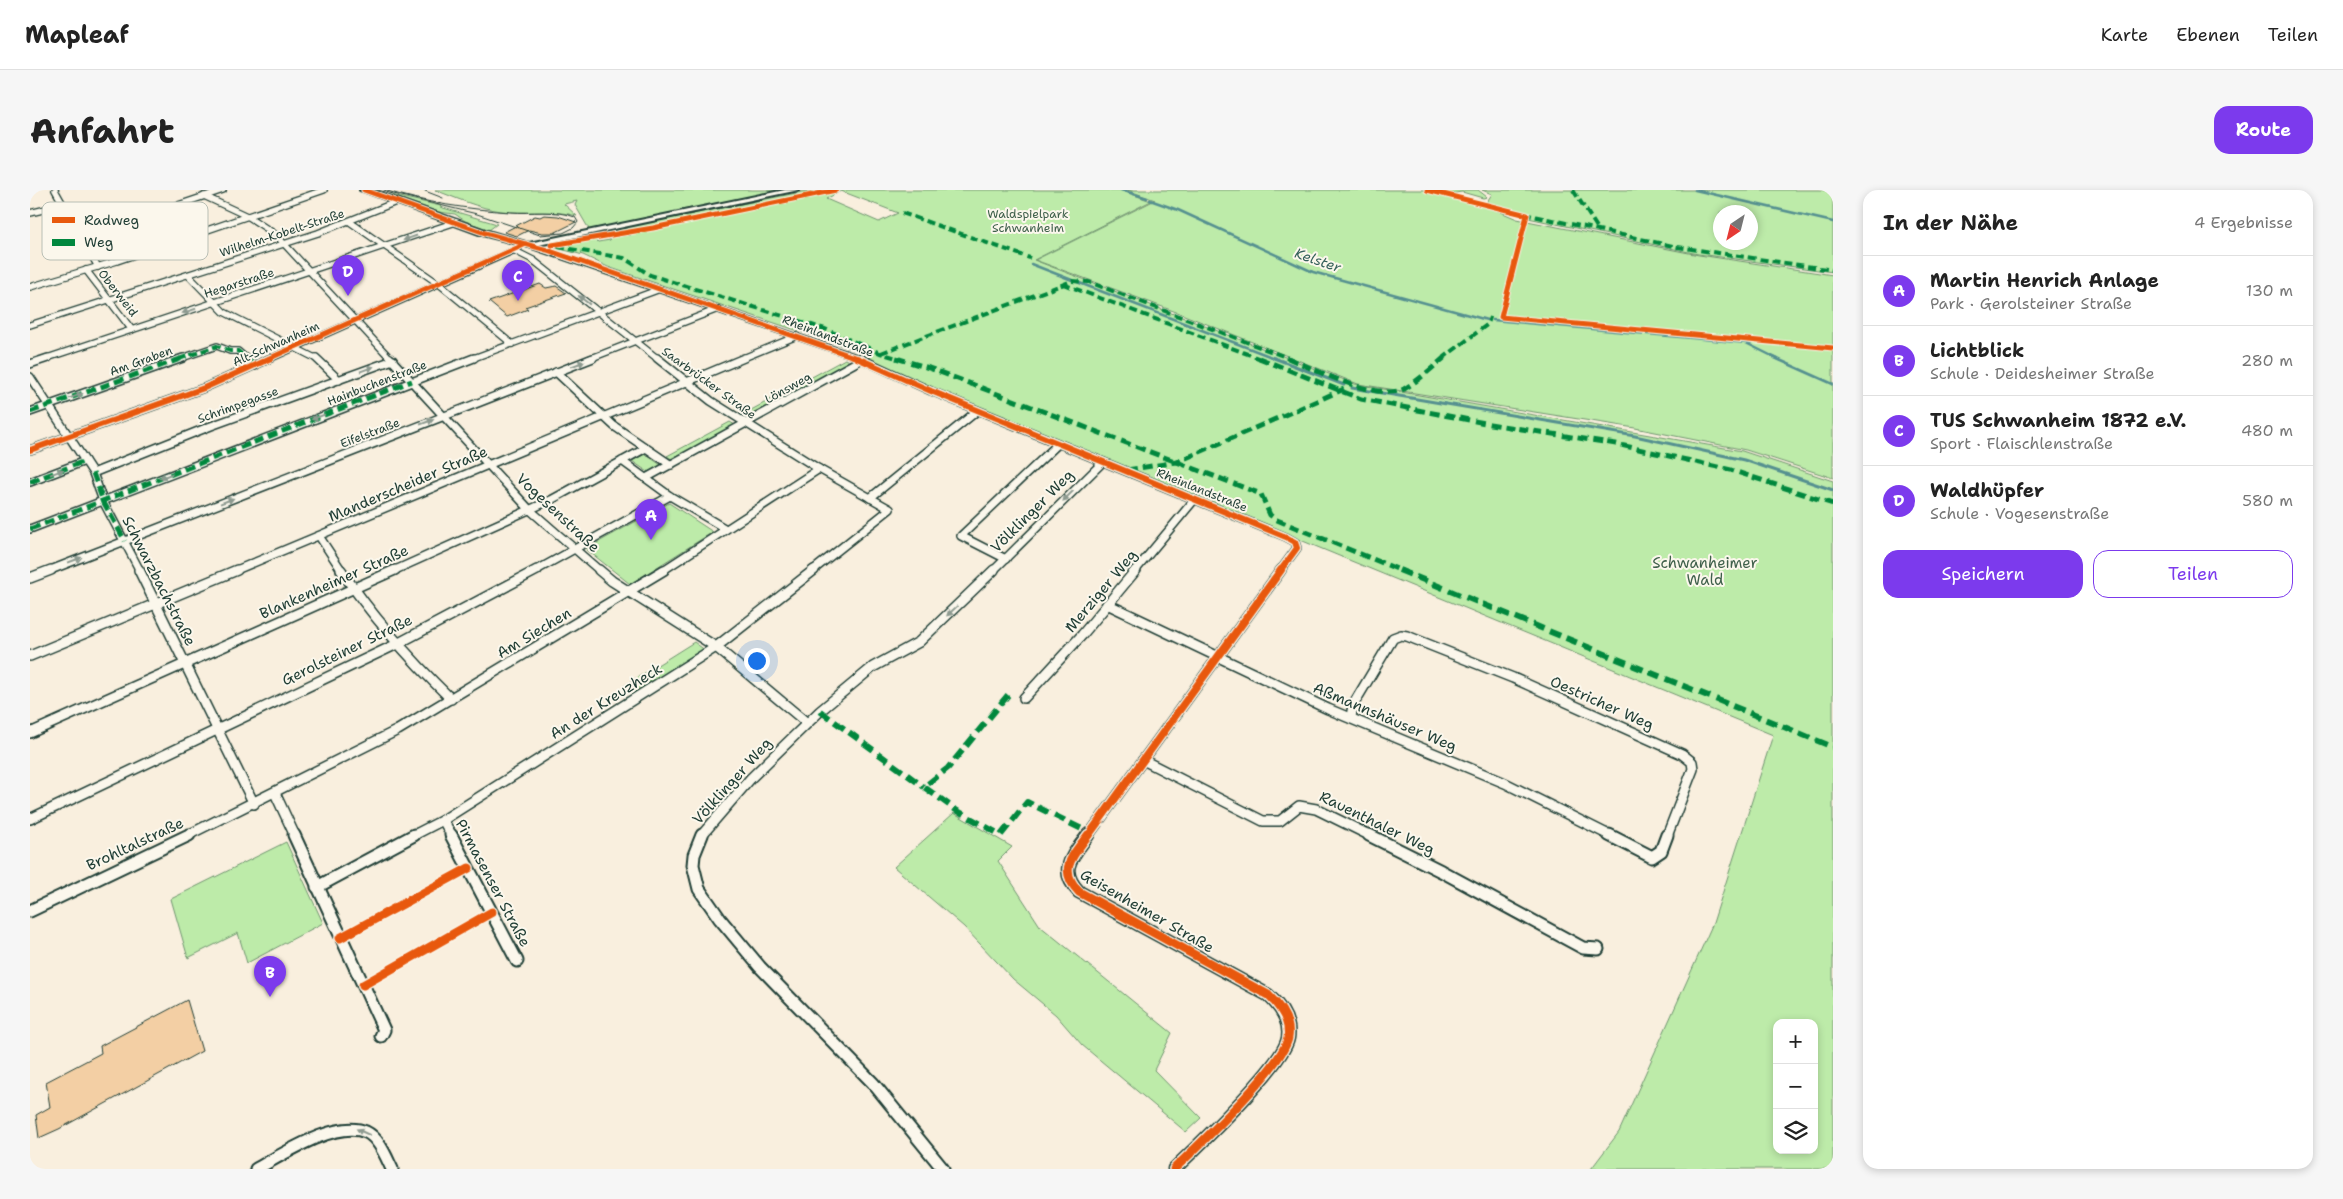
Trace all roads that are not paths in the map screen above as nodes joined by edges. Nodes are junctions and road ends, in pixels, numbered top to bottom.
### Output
1 (55, 190) edge
2 (223, 190) edge
3 (324, 190) edge
4 (364, 190) edge
5 (795, 190) edge
6 (204, 196) junction
7 (61, 202) edge
8 (186, 202) edge
9 (396, 202) junction
10 (249, 217) junction
11 (350, 222) junction
12 (456, 222) junction
13 (208, 231) edge
14 (285, 244) junction
15 (528, 244) junction
16 (386, 246) junction
17 (540, 247) junction
18 (515, 251) junction
19 (527, 255) junction
20 (94, 260) edge
21 (119, 260) edge
22 (98, 267) junction
23 (86, 270) junction
24 (311, 271) junction
25 (188, 275) junction
26 (438, 284) junction
27 (30, 287) edge
28 (660, 289) junction
29 (109, 300) junction
30 (215, 303) junction
31 (718, 309) junction
32 (599, 312) junction
33 (354, 321) junction
34 (30, 325) edge
35 (132, 330) junction
36 (797, 336) junction
37 (635, 342) junction
38 (512, 344) junction
39 (297, 347) junction
40 (862, 359) junction
41 (393, 360) junction
42 (30, 364) edge
43 (255, 366) junction
44 (556, 372) junction
45 (30, 377) edge
46 (339, 380) junction
47 (412, 381) junction
48 (687, 383) junction
49 (47, 406) junction
50 (977, 410) junction
51 (30, 412) edge
52 (443, 416) junction
53 (604, 418) junction
54 (745, 425) junction
55 (68, 436) junction
56 (1058, 444) junction
57 (646, 448) junction
58 (30, 450) edge
59 (622, 461) junction
60 (85, 462) junction
61 (1103, 462) junction
62 (489, 465) junction
63 (671, 465) junction
64 (819, 469) junction
65 (93, 473) junction
66 (646, 478) junction
67 (30, 482) edge
68 (670, 496) junction
69 (870, 498) junction
70 (1195, 499) junction
71 (103, 501) junction
72 (529, 509) junction
73 (890, 509) joint
74 (30, 529) edge
75 (726, 529) junction
76 (319, 536) junction
77 (125, 541) junction
78 (1297, 548) joint
79 (574, 549) junction
80 (1006, 559) junction
81 (30, 578) edge
82 (353, 588) junction
83 (628, 593) junction
84 (155, 604) junction
85 (1107, 604) junction
86 (397, 644) junction
87 (716, 647) junction
88 (30, 656) edge
89 (1218, 657) junction
90 (186, 664) junction
91 (1024, 698) dead end
92 (451, 700) junction
93 (1351, 717) junction
94 (807, 723) junction
95 (217, 730) junction
96 (30, 733) edge
97 (1143, 760) junction
98 (275, 793) junction
99 (254, 804) junction
100 (30, 819) edge
101 (443, 820) junction
102 (1652, 856) joint
103 (317, 887) junction
104 (30, 910) edge
105 (1598, 949) dead end
106 (517, 960) dead end
107 (381, 1036) dead end
108 (1181, 1167) edge
109 (256, 1169) edge
110 (392, 1169) edge
111 (943, 1169) edge

1 - 7 street
2 - 6 street
3 - 10 street
4 - 9 street, Rheinlandstraße
5 - 15 street
6 - 8 street
6 - 10 street, Vogesenstraße
9 - 11 street, Wilhelm-Kobelt-Straße
9 - 12 street, Rheinlandstraße
10 - 13 street
10 - 14 street, Vogesenstraße
11 - 14 street, Wilhelm-Kobelt-Straße
11 - 16 street
12 - 15 street, Rheinlandstraße
12 -> 16 street, Hegarstraße
14 - 24 street, Vogesenstraße
14 - 25 street, Wilhelm-Kobelt-Straße
15 - 17 street, Rheinlandstraße
15 - 18 street, Alt-Schwanheim
16 - 24 street, Hegarstraße
16 - 26 street
17 - 19 street
17 - 28 street, Rheinlandstraße
18 - 19 street, Saarbrücker Straße
18 - 26 street, Alt-Schwanheim
32 -> 19 street, Saarbrücker Straße
20 - 22 street
21 - 22 street
22 - 23 street
23 - 27 street
23 - 29 street, Oberweid
24 - 30 street, Hegarstraße
24 - 33 street, Vogesenstraße
25 - 29 street, Wilhelm-Kobelt-Straße
25 - 30 street
26 - 33 street, Alt-Schwanheim
26 - 38 street
28 - 31 street, Rheinlandstraße
28 - 32 street, Hainbuchenstraße
29 - 34 street, Wilhelm-Kobelt-Straße
29 - 35 street, Oberweid
30 -> 35 street, Hegarstraße
30 - 39 street
31 - 36 street, Rheinlandstraße
31 - 37 street, Eifelstraße
32 - 37 street, Saarbrücker Straße
32 - 38 street, Hainbuchenstraße
33 - 39 street, Alt-Schwanheim
33 - 41 street, Vogesenstraße
35 - 42 street, Hegarstraße
36 - 40 street, Rheinlandstraße
36 - 48 street, Manderscheider Straße
44 -> 37 street, Eifelstraße
37 - 48 street, Saarbrücker Straße
38 - 47 street, Hainbuchenstraße
39 - 43 street, Alt-Schwanheim
39 - 46 street
40 - 50 street, Rheinlandstraße
40 - 54 street, Lönsweg
46 -> 41 street, Schrimpegasse
41 - 47 street, Vogesenstraße
49 -> 43 street, Am Graben
43 - 55 street, Alt-Schwanheim
44 - 52 street, Eifelstraße
44 - 53 street
45 - 49 street, Schwarzbachstraße
46 - 65 street, Schrimpegasse
47 - 52 street, Vogesenstraße
47 -> 71 street, Hainbuchenstraße
48 - 53 street, Manderscheider Straße
48 - 54 street, Saarbrücker Straße
49 - 51 street, Am Graben
49 - 55 street, Schwarzbachstraße
50 - 56 street, Rheinlandstraße
50 - 69 street
52 - 62 street, Vogesenstraße
77 -> 52 street, Eifelstraße
53 - 57 street
53 - 62 street, Manderscheider Straße
54 - 63 street, Lönsweg
54 - 64 street, Saarbrücker Straße
55 - 58 street, Alt-Schwanheim
55 - 60 street, Schwarzbachstraße
56 - 61 street, Rheinlandstraße
56 - 80 street
57 - 59 street, Blankenheimer Straße
57 - 63 street
59 - 66 street
59 - 72 street, Blankenheimer Straße
60 - 65 street, Schwarzbachstraße
67 -> 60 street
61 - 70 street, Rheinlandstraße
61 -> 80 street, Völklinger Weg
62 - 72 street, Vogesenstraße
62 - 76 street, Manderscheider Straße
63 - 66 street, Lönsweg
64 - 69 street, Saarbrücker Straße
64 - 75 street, Am Siechen
65 - 71 street, Schwarzbachstraße
66 - 68 street
68 - 75 street
68 - 79 street, Gerolsteiner Straße
69 - 73 street, Saarbrücker Straße
70 - 78 street, Rheinlandstraße
70 - 85 street, Merziger Weg
71 - 74 street, Hainbuchenstraße
71 - 77 street, Schwarzbachstraße
72 - 79 street, Vogesenstraße
72 - 82 street, Blankenheimer Straße
73 - 87 street, An der Kreuzheck
75 - 83 street, Am Siechen
76 - 82 street
76 - 84 street, Manderscheider Straße
81 -> 77 street, Eifelstraße
77 - 84 street, Schwarzbachstraße
78 - 89 street, Geisenheimer Straße
79 - 83 street, Vogesenstraße
79 - 86 street, Gerolsteiner Straße
80 -> 94 street, Völklinger Weg
82 - 86 street
82 - 90 street, Blankenheimer Straße
83 - 87 street, Vogesenstraße
83 - 92 street, Am Siechen
84 - 88 street, Manderscheider Straße
84 - 90 street, Schwarzbachstraße
85 - 89 street, Aßmannshäuser Weg
85 - 91 street, Merziger Weg
86 - 92 street
86 - 95 street, Gerolsteiner Straße
87 - 94 street, Vogesenstraße
87 - 101 street, An der Kreuzheck
89 - 93 street, Aßmannshäuser Weg
89 - 97 street, Geisenheimer Straße
90 - 95 street, Schwarzbachstraße
90 - 96 street, Blankenheimer Straße
92 - 98 street, Am Siechen
93 - 102 street, Aßmannshäuser Weg
93 - 102 street, Oestricher Weg
94 - 111 street, Völklinger Weg
95 - 99 street, Schwarzbachstraße
95 - 100 street, Gerolsteiner Straße
97 - 105 street, Rauenthaler Weg
97 - 108 street, Geisenheimer Straße
98 - 99 street, Am Siechen
98 - 103 street
99 - 104 street, Brohltalstraße
101 - 103 street, An der Kreuzheck
101 - 106 street, Pirmasenser Straße
103 - 107 street
110 -> 109 street

